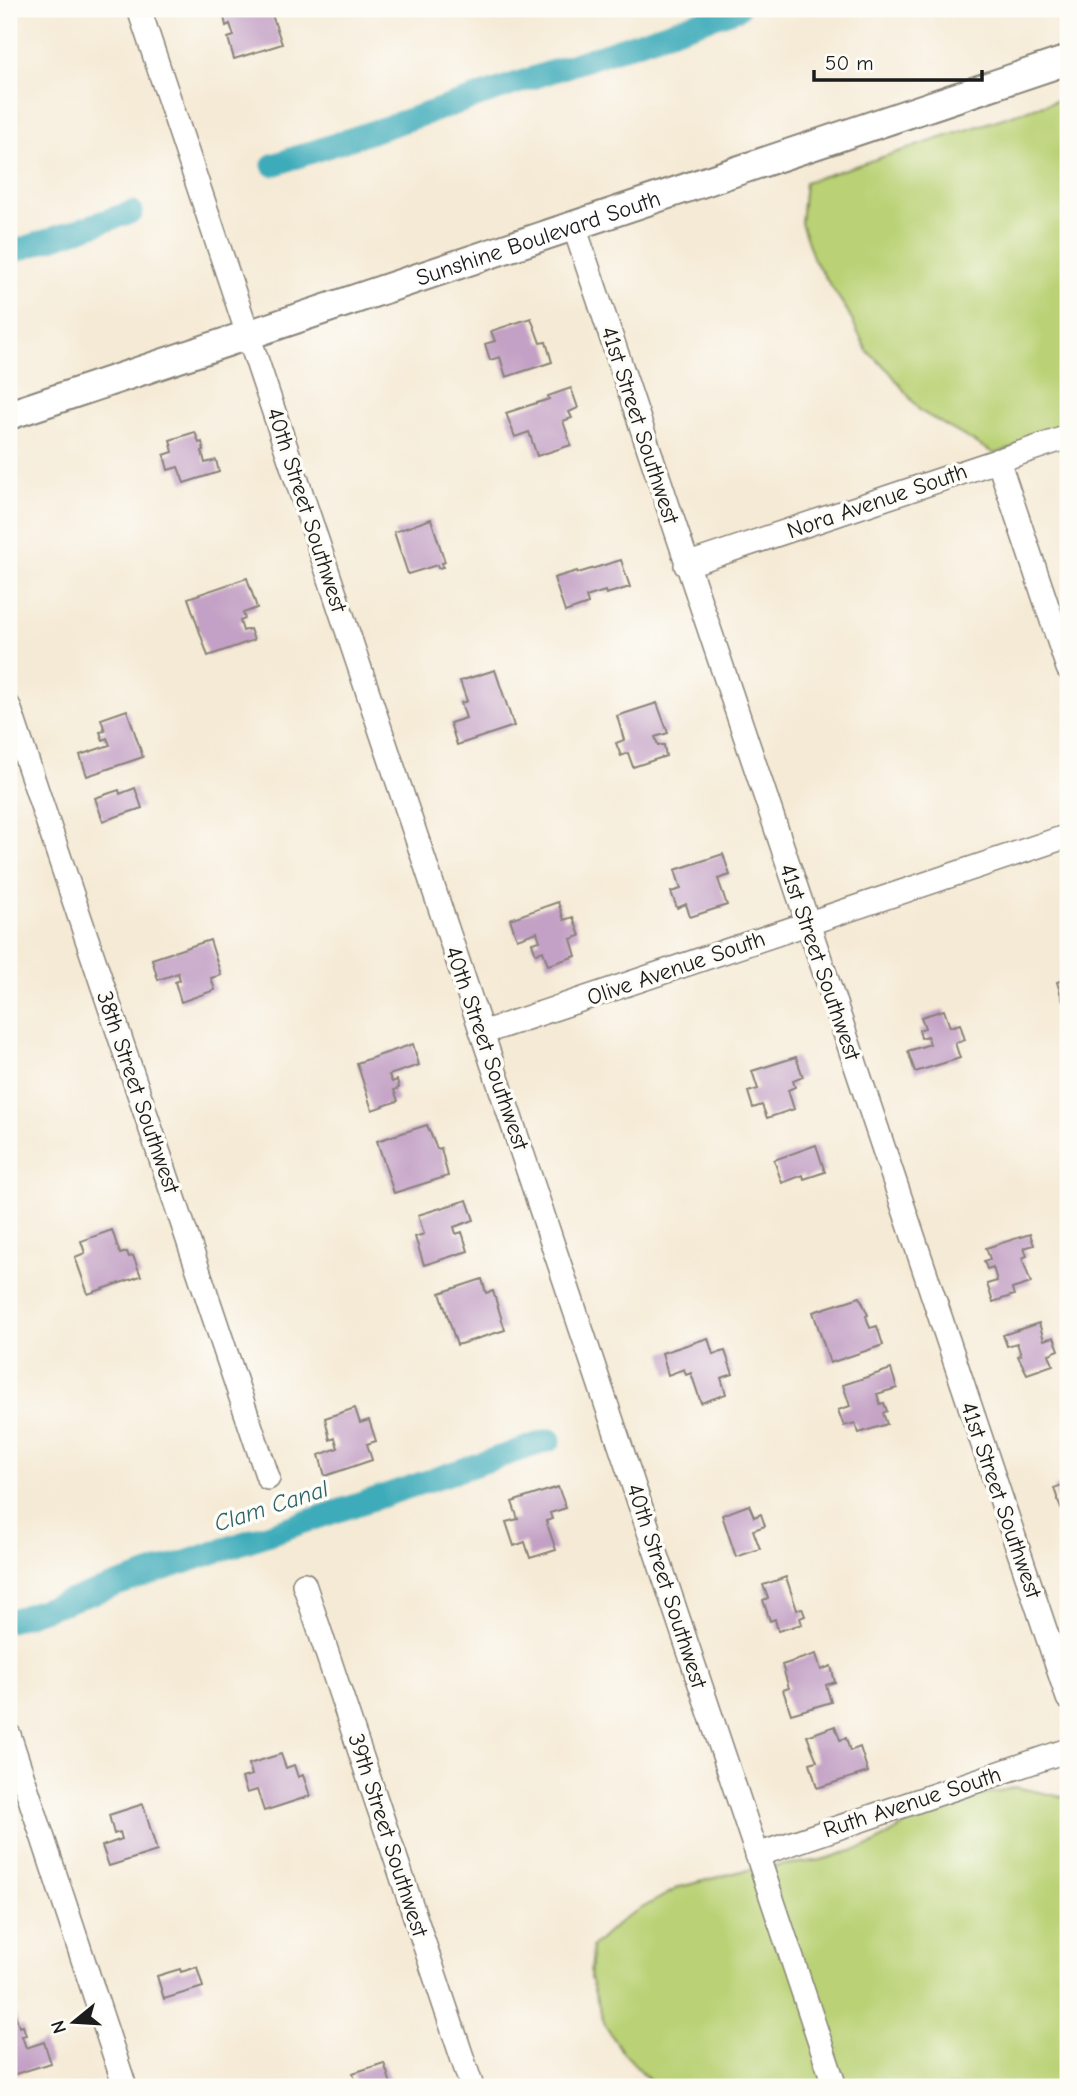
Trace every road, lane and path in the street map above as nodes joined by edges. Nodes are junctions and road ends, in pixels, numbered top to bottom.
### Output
1 (139, 9) edge
2 (1068, 60) edge
3 (574, 226) junction
4 (248, 335) junction
5 (9, 415) edge
6 (1068, 437) edge
7 (998, 460) junction
8 (686, 565) junction
9 (1068, 668) edge
10 (9, 707) edge
11 (1068, 836) edge
12 (807, 923) junction
13 (482, 1032) junction
14 (268, 1478) dead end
15 (304, 1584) dead end
16 (1068, 1698) edge
17 (9, 1735) edge
18 (1068, 1750) edge
19 (757, 1854) junction
20 (125, 2087) edge
21 (472, 2087) edge
22 (835, 2087) edge

1 - 4 street, 40th Street Southwest
2 - 3 street, Sunshine Boulevard South
3 - 4 street, Sunshine Boulevard South
3 - 8 street, 41st Street Southwest
4 - 5 street, Sunshine Boulevard South
4 - 13 street, 40th Street Southwest
6 - 7 street, Nora Avenue South
7 - 8 street, Nora Avenue South
7 - 9 street
8 - 12 street, 41st Street Southwest
10 - 14 street, 38th Street Southwest
11 - 12 street, Olive Avenue South
12 - 13 street, Olive Avenue South
12 - 16 street, 41st Street Southwest
13 - 19 street, 40th Street Southwest
15 - 21 street, 39th Street Southwest
17 - 20 street
18 - 19 street, Ruth Avenue South
19 - 22 street, 40th Street Southwest

